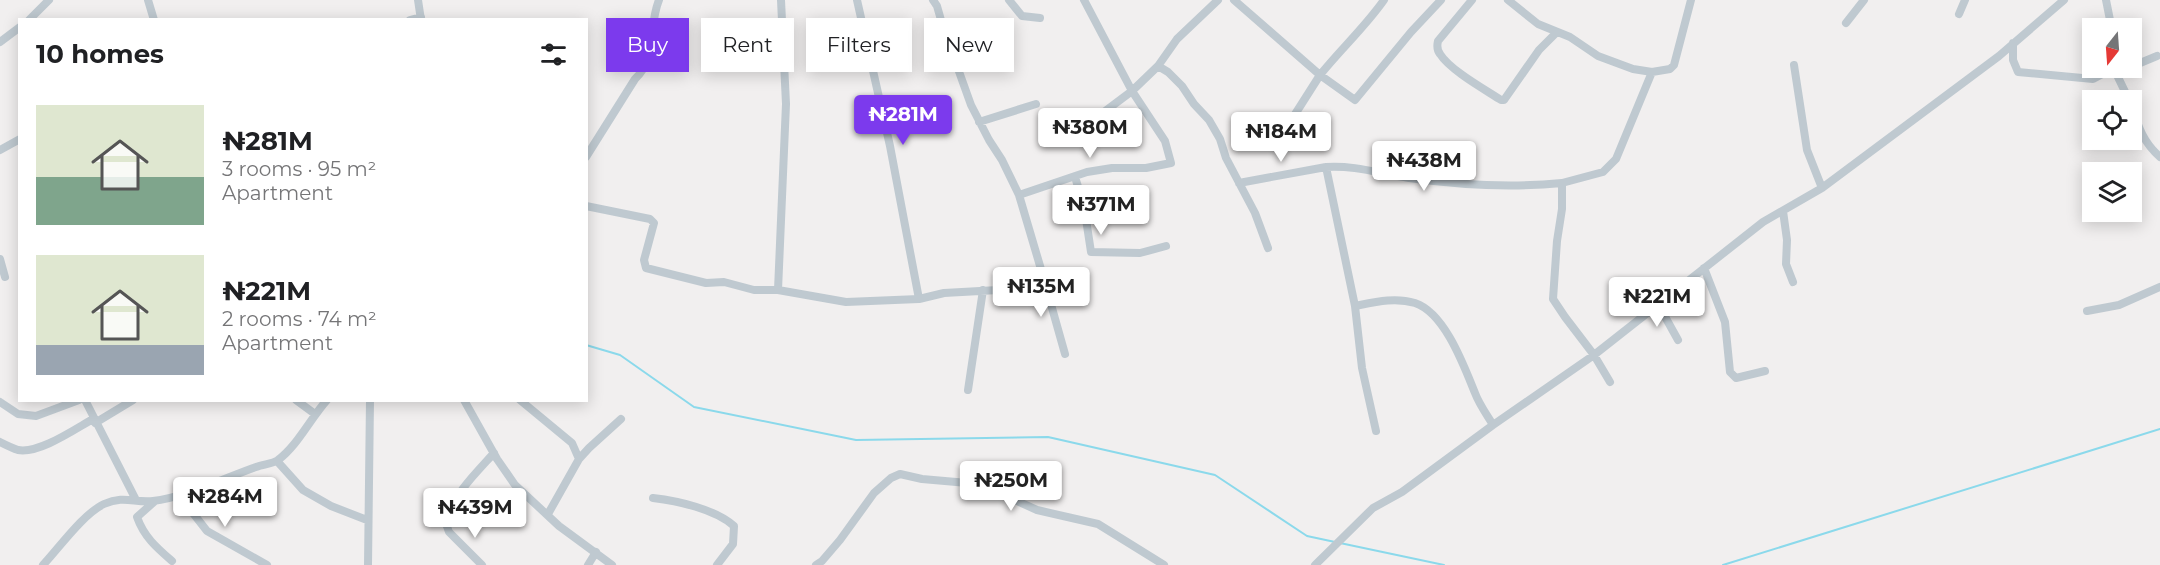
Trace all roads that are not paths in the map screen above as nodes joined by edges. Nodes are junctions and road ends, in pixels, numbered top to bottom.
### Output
1 (49, 0) edge
2 (148, 0) edge
3 (418, 0) edge
4 (659, 0) edge
5 (781, 0) edge
6 (857, 0) edge
7 (933, 0) edge
8 (1009, 0) edge
9 (1084, 0) edge
10 (1218, 0) edge
11 (1234, 0) edge
12 (1384, 0) edge
13 (1441, 0) edge
14 (1472, 0) edge
15 (1508, 0) edge
16 (1691, 0) edge
17 (1864, 0) edge
18 (1965, 0) edge
19 (2064, 0) edge
20 (2106, 0) edge
21 (1959, 14) dead end
22 (31, 18) edge
23 (153, 18) edge
24 (421, 18) edge
25 (1040, 18) dead end
26 (2110, 18) edge
27 (1846, 23) dead end
28 (18, 28) edge
29 (1557, 32) junction
30 (0, 42) edge
31 (2013, 43) junction
32 (2157, 56) dead end
33 (2142, 61) edge
34 (1794, 65) dead end
35 (1158, 66) junction
36 (1652, 72) junction
37 (1320, 75) junction
38 (2082, 78) edge
39 (1132, 90) junction
40 (1036, 104) dead end
41 (1292, 119) dead end
42 (979, 122) junction
43 (1071, 136) dead end
44 (2142, 136) edge
45 (18, 141) edge
46 (0, 150) edge
47 (588, 154) edge
48 (2160, 157) edge
49 (1326, 167) junction
50 (1075, 177) junction
51 (1239, 183) junction
52 (1562, 183) junction
53 (1822, 188) junction
54 (1019, 195) junction
55 (588, 206) edge
56 (1783, 211) junction
57 (1166, 246) dead end
58 (1268, 248) dead end
59 (0, 259) edge
60 (1704, 268) junction
61 (1043, 276) junction
62 (5, 277) dead end
63 (1793, 282) dead end
64 (2160, 287) edge
65 (778, 290) junction
66 (983, 290) junction
67 (919, 299) junction
68 (1658, 304) junction
69 (1355, 306) junction
70 (2087, 311) dead end
71 (1678, 340) dead end
72 (1065, 354) dead end
73 (1594, 355) junction
74 (1765, 371) dead end
75 (1610, 382) dead end
76 (968, 390) dead end
77 (0, 402) edge
78 (74, 402) edge
79 (86, 402) edge
80 (129, 402) edge
81 (299, 402) edge
82 (325, 402) edge
83 (370, 402) edge
84 (465, 402) edge
85 (522, 402) edge
86 (315, 414) junction
87 (621, 419) dead end
88 (94, 421) junction
89 (1493, 425) junction
90 (1376, 431) dead end
91 (0, 442) edge
92 (494, 453) junction
93 (579, 459) junction
94 (277, 461) junction
95 (178, 495) junction
96 (653, 498) dead end
97 (136, 500) junction
98 (155, 501) junction
99 (548, 514) junction
100 (367, 520) junction
101 (596, 552) junction
102 (172, 561) dead end
103 (43, 565) edge
104 (267, 565) edge
105 (368, 565) edge
106 (482, 565) edge
107 (588, 565) edge
108 (612, 565) edge
109 (717, 565) edge
110 (816, 565) edge
111 (1164, 565) edge
112 (1316, 565) edge

1 - 22 street
2 - 23 street
3 - 24 street
4 - 47 street
5 - 65 street
6 - 67 street
7 - 42 street
8 - 25 street
9 - 39 street
10 - 35 street
11 - 37 street
12 - 37 street
13 - 37 street
14 - 29 street
15 - 29 street
16 - 36 street
17 - 27 street
18 - 21 street
19 - 31 street
20 - 26 street
28 - 30 street
29 - 36 street
31 - 38 street
31 - 53 street
32 - 33 street
34 - 53 street
35 - 39 street
35 - 51 street
36 - 52 street
37 - 41 street
39 - 43 street
39 - 50 street
40 - 42 street
42 - 54 street
44 - 48 street
45 - 46 street
49 - 51 street
49 - 52 street
49 - 69 street
50 - 54 street
50 - 57 street
51 - 58 street
52 - 73 street
53 - 56 street
54 - 61 street
55 - 65 street
56 - 60 street
56 - 63 street
59 - 62 street
60 - 68 street
60 - 74 street
61 - 66 street
61 - 72 street
64 - 70 street
65 - 67 street
66 - 67 street
66 - 76 street
68 - 71 street
68 - 73 street
69 - 89 street
69 - 90 street
73 - 75 street
73 - 89 street
77 - 78 street
79 - 88 street
80 - 88 street
81 - 86 street
82 - 86 street
83 - 100 street
84 - 92 street
85 - 93 street
86 - 94 street
87 - 93 street
88 - 91 street
88 - 97 street
89 - 112 street
92 - 99 street
92 - 106 street
93 - 99 street
94 - 95 street
94 - 100 street
95 - 98 street
95 - 104 street
96 - 109 street
97 - 98 street
97 - 103 street
98 - 102 street
99 - 101 street
100 - 105 street
101 - 107 street
101 - 108 street
110 - 111 street

